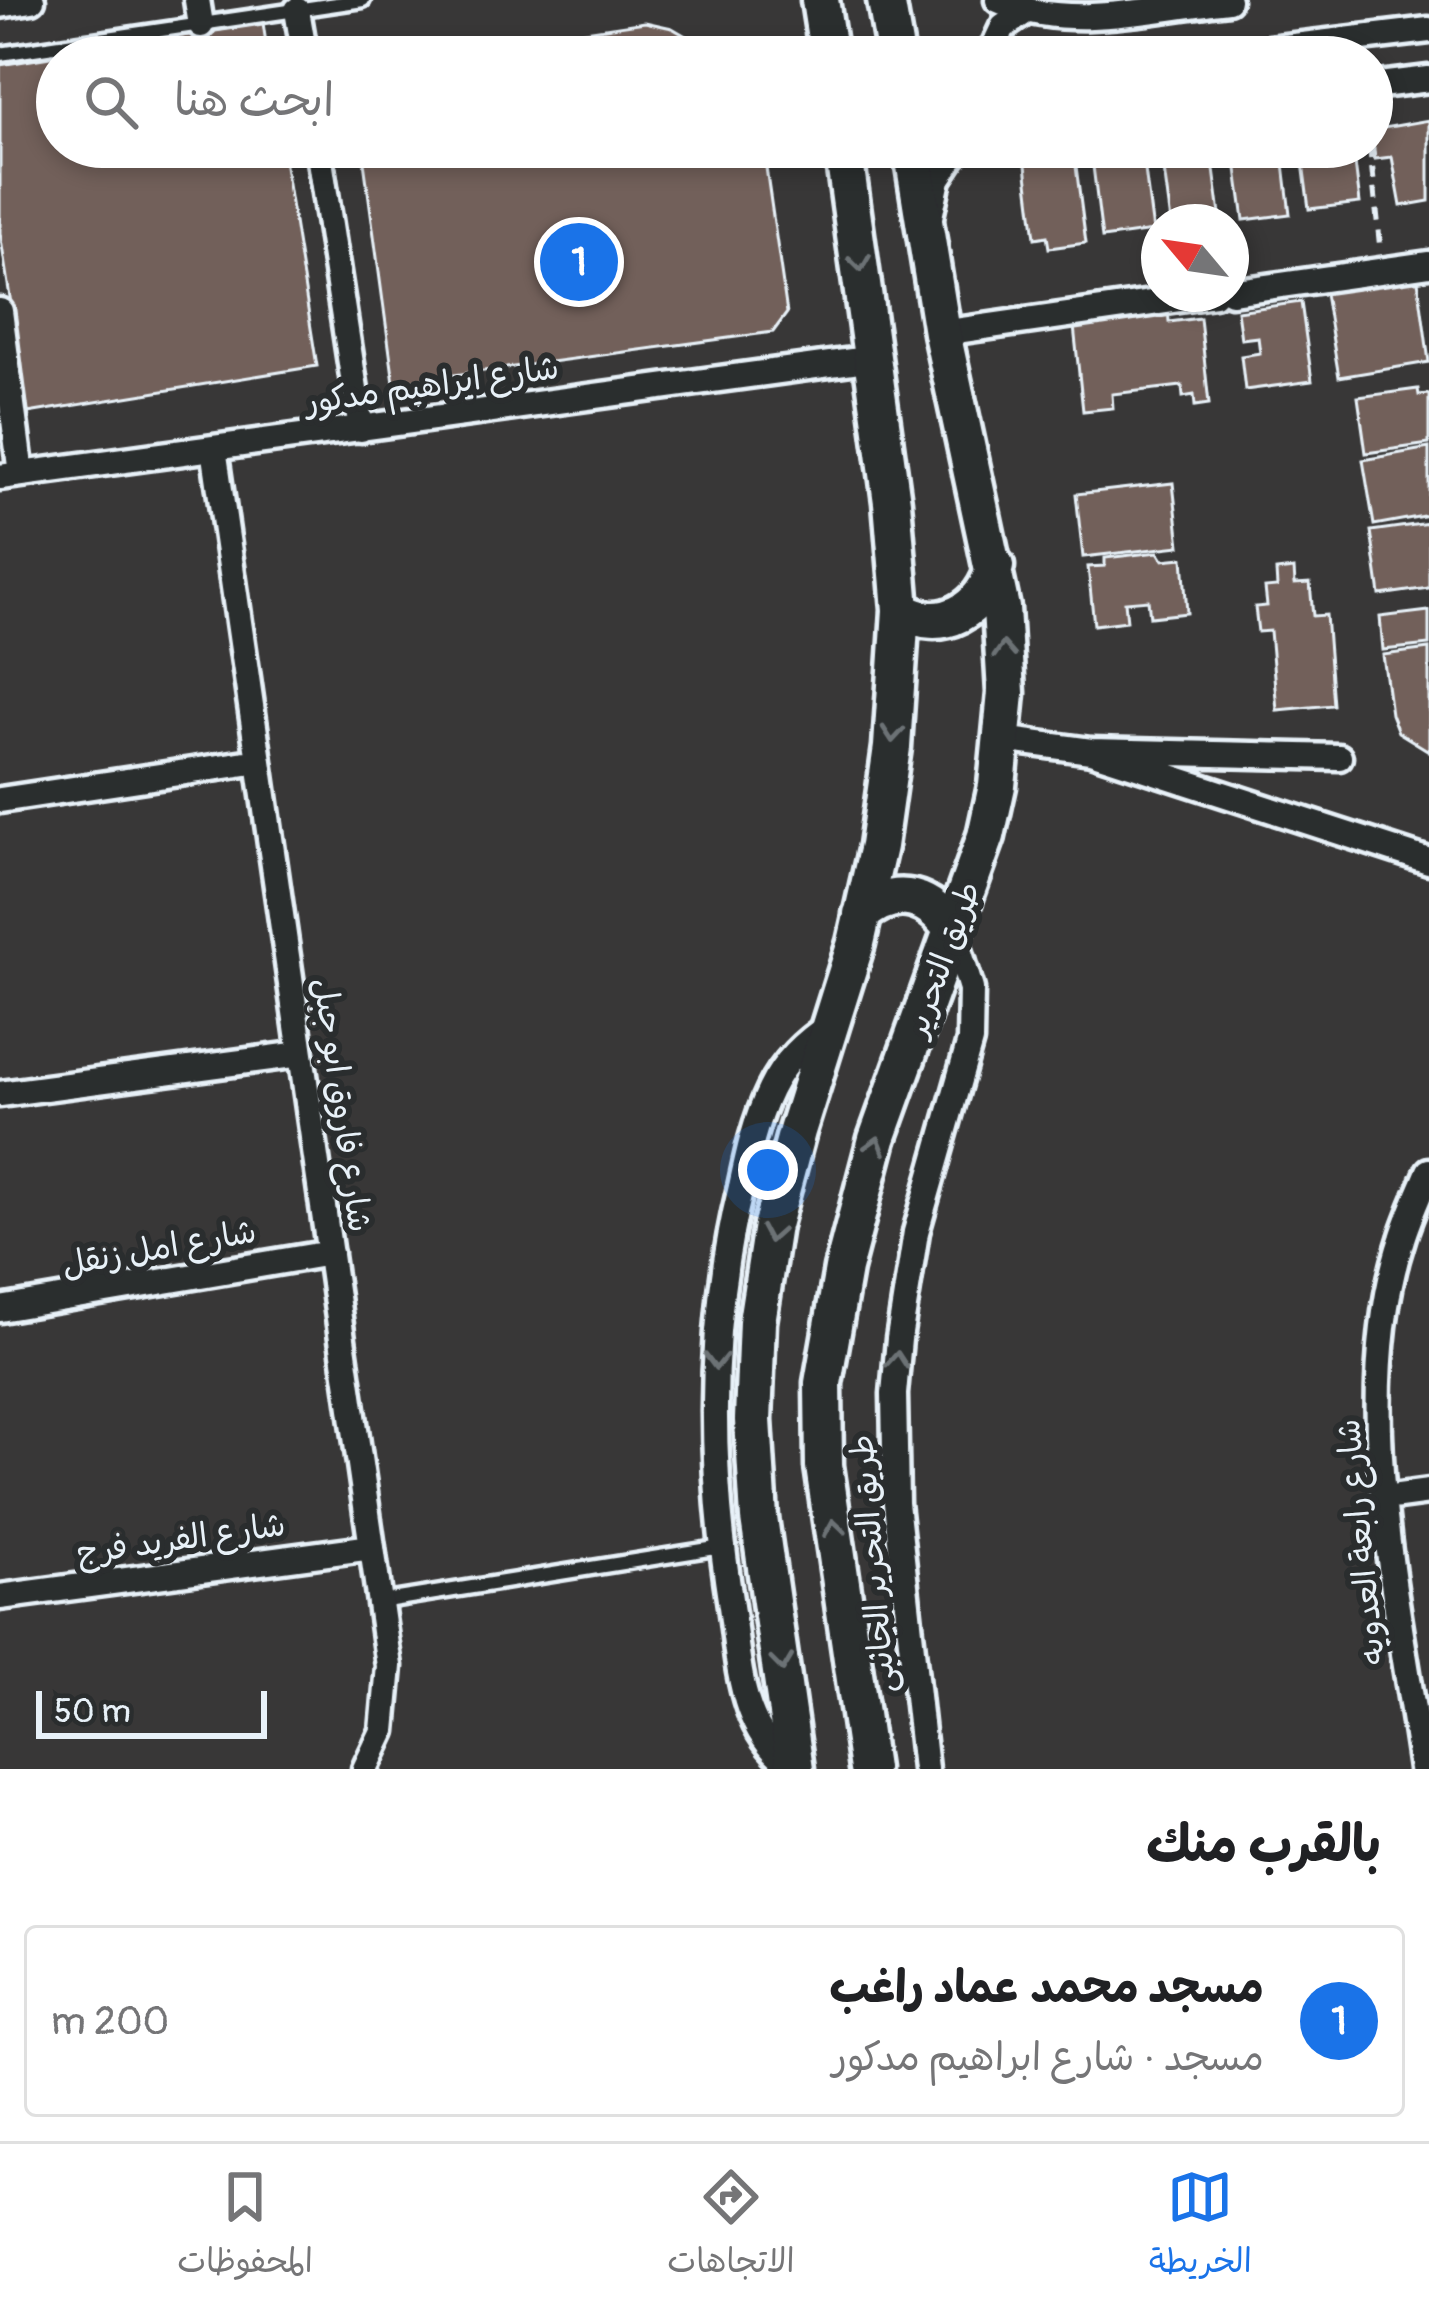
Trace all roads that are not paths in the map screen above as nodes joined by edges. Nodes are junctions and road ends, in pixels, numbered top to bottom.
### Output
1 (32, 0) edge
2 (363, 0) edge
3 (820, 0) edge
4 (886, 0) edge
5 (998, 0) edge
6 (1228, 0) edge
7 (0, 5) edge
8 (297, 10) junction
9 (1028, 10) junction
10 (199, 13) edge
11 (1429, 30) edge
12 (87, 36) edge
13 (301, 36) edge
14 (826, 36) edge
15 (892, 36) edge
16 (996, 36) edge
17 (1379, 36) edge
18 (36, 47) edge
19 (0, 54) edge
20 (1429, 79) edge
21 (1393, 83) edge
22 (321, 168) edge
23 (846, 168) edge
24 (916, 168) edge
25 (945, 168) edge
26 (927, 231) junction
27 (1429, 264) edge
28 (1249, 289) edge
29 (1141, 304) edge
30 (0, 311) edge
31 (942, 333) junction
32 (874, 358) junction
33 (361, 428) junction
34 (214, 448) junction
35 (10, 476) edge
36 (995, 566) junction
37 (901, 610) junction
38 (1002, 740) junction
39 (1091, 751) junction
40 (1339, 757) dead end
41 (260, 761) junction
42 (0, 800) edge
43 (1429, 861) edge
44 (862, 914) junction
45 (954, 933) junction
46 (831, 1024) junction
47 (301, 1054) junction
48 (0, 1094) edge
49 (1429, 1171) edge
50 (1429, 1238) edge
51 (1401, 1242) junction
52 (330, 1253) junction
53 (0, 1309) edge
54 (1429, 1492) edge
55 (1384, 1498) junction
56 (372, 1547) junction
57 (722, 1547) junction
58 (0, 1597) edge
59 (380, 1602) junction
60 (1421, 1768) edge
61 (365, 1769) edge
62 (795, 1769) edge
63 (868, 1769) edge
64 (926, 1769) edge

1 - 7 street
2 - 8 lane
3 - 14 street
4 - 15 street
5 - 9 street
6 - 9 street
8 - 10 lane
8 - 13 street
9 - 16 street
10 - 12 lane
11 - 17 street
18 - 19 lane
20 - 21 street
22 - 33 street
23 -> 32 street
24 - 26 street, طريق التحرير
25 - 26 street
26 - 31 street, طريق التحرير
27 - 28 street
29 - 31 street
30 - 35 street
31 - 36 street, طريق التحرير
32 - 33 street, شارع ابراهيم مدكور
32 - 37 street
33 - 34 street, شارع ابراهيم مدكور
34 - 35 street, شارع ابراهيم مدكور
34 - 41 street, شارع فاروق ابو جبل
36 - 37 street
38 -> 36 street, طريق التحرير
37 -> 44 street
38 - 39 street
38 - 45 street, طريق التحرير
39 - 40 street
39 - 43 street
41 - 42 street
41 - 47 street, شارع فاروق ابو جبل
44 - 45 street
44 - 46 street
63 -> 45 street, طريق التحرير
64 -> 45 street, طريق التحرير الجانبى
46 -> 57 street
46 -> 62 street
47 - 48 street
47 - 52 street, شارع فاروق ابو جبل
49 - 51 street, شارع رابعة العدويه
50 - 51 street
51 - 55 street, شارع رابعة العدويه
52 - 53 street, شارع امل زنقل
52 - 56 street, شارع فاروق ابو جبل
54 - 55 street
55 - 60 street, شارع رابعة العدويه
56 - 58 street, شارع الفريد فرج
56 - 59 street, شارع فاروق ابو جبل
57 - 59 lane
57 - 62 street
59 - 61 street, شارع فاروق ابو جبل

